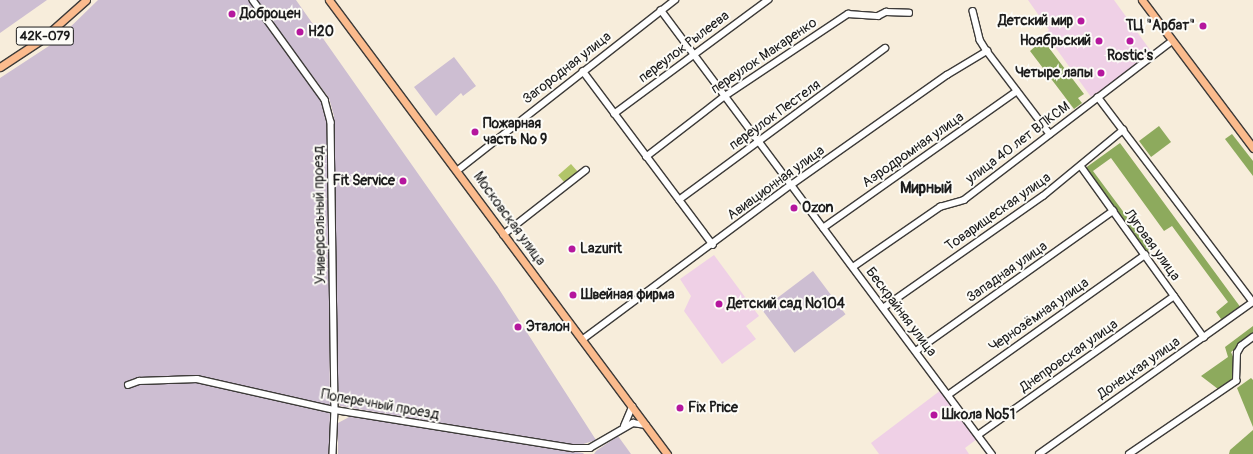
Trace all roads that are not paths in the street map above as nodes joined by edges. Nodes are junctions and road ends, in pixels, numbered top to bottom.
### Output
1 (86, 0) edge
2 (254, 0) edge
3 (329, 0) edge
4 (675, 0) edge
5 (768, 0) edge
6 (1142, 0) edge
7 (661, 10) junction
8 (974, 11) dead end
9 (909, 13) dead end
10 (1172, 41) junction
11 (885, 48) dead end
12 (987, 51) junction
13 (693, 54) junction
14 (0, 67) edge
15 (583, 71) junction
16 (1017, 91) junction
17 (725, 96) junction
18 (1098, 97) junction
19 (614, 114) junction
20 (1123, 130) junction
21 (1050, 134) junction
22 (759, 142) junction
23 (1253, 148) edge
24 (646, 156) junction
25 (1081, 166) junction
26 (586, 170) dead end
27 (457, 171) junction
28 (791, 185) junction
29 (679, 200) junction
30 (1113, 211) junction
31 (823, 228) junction
32 (503, 235) junction
33 (713, 245) junction
34 (1145, 255) junction
35 (853, 267) junction
36 (1174, 296) junction
37 (1253, 302) edge
38 (883, 308) junction
39 (1204, 337) junction
40 (1253, 337) edge
41 (582, 340) junction
42 (916, 352) junction
43 (128, 385) dead end
44 (948, 395) junction
45 (632, 407) junction
46 (335, 410) junction
47 (646, 425) junction
48 (624, 426) junction
49 (978, 435) junction
50 (333, 454) edge
51 (667, 454) edge
52 (992, 454) edge
53 (1040, 454) edge
54 (1129, 454) edge

1 - 14 main road, 42К-079
2 - 46 street, Универсальный проезд
3 - 27 main road, Московская улица
4 - 7 street, Загородная улица
5 - 13 street, переулок Рылеева
6 - 10 main road
7 - 13 street, Бескрайняя улица
7 - 15 street, Загородная улица
8 - 12 street
9 - 17 street, переулок Макаренко
10 - 18 street, улица 40 лет ВЛКСМ
10 - 23 main road
11 - 22 street, переулок Пестеля
12 - 16 street
12 - 28 street, Авиационная улица
13 - 17 street, Бескрайняя улица
13 - 19 street, переулок Рылеева
15 - 19 street
15 - 27 street, Загородная улица
16 - 21 street
16 - 31 street, Аэродромная улица
17 - 22 street, Бескрайняя улица
17 - 24 street, переулок Макаренко
18 - 20 street
18 - 21 street, улица 40 лет ВЛКСМ
19 - 24 street
20 - 25 street, Товарищеская улица
20 - 37 street
21 - 35 street, улица 40 лет ВЛКСМ
22 - 28 street, Бескрайняя улица
22 - 29 street, переулок Пестеля
24 - 29 street
25 - 30 street, Луговая улица
25 - 38 street, Товарищеская улица
26 - 32 street
27 - 32 main road, Московская улица
28 - 31 street, Бескрайняя улица
28 - 33 street, Авиационная улица
29 - 33 street
30 - 34 street, Луговая улица
30 - 42 street, Западная улица
31 - 35 street, Бескрайняя улица
32 - 41 main road, Московская улица
33 - 41 street, Авиационная улица
34 - 36 street, Луговая улица
34 - 44 street, Чернозёмная улица
35 - 38 street, Бескрайняя улица
36 - 39 street, Луговая улица
36 - 49 street, Днепровская улица
37 - 39 street, Донецкая улица
38 - 42 street, Бескрайняя улица
39 - 53 street, Донецкая улица
40 - 54 street
41 - 45 main road, Московская улица
42 - 44 street, Бескрайняя улица
43 - 46 street, Поперечный проезд
44 - 49 street, Бескрайняя улица
45 - 47 main road, Московская улица
45 - 48 street
46 - 48 street, Поперечный проезд
46 - 50 street, Универсальный проезд
47 - 48 street, Поперечный проезд
47 - 51 main road, Московская улица
49 - 52 street, Бескрайняя улица

